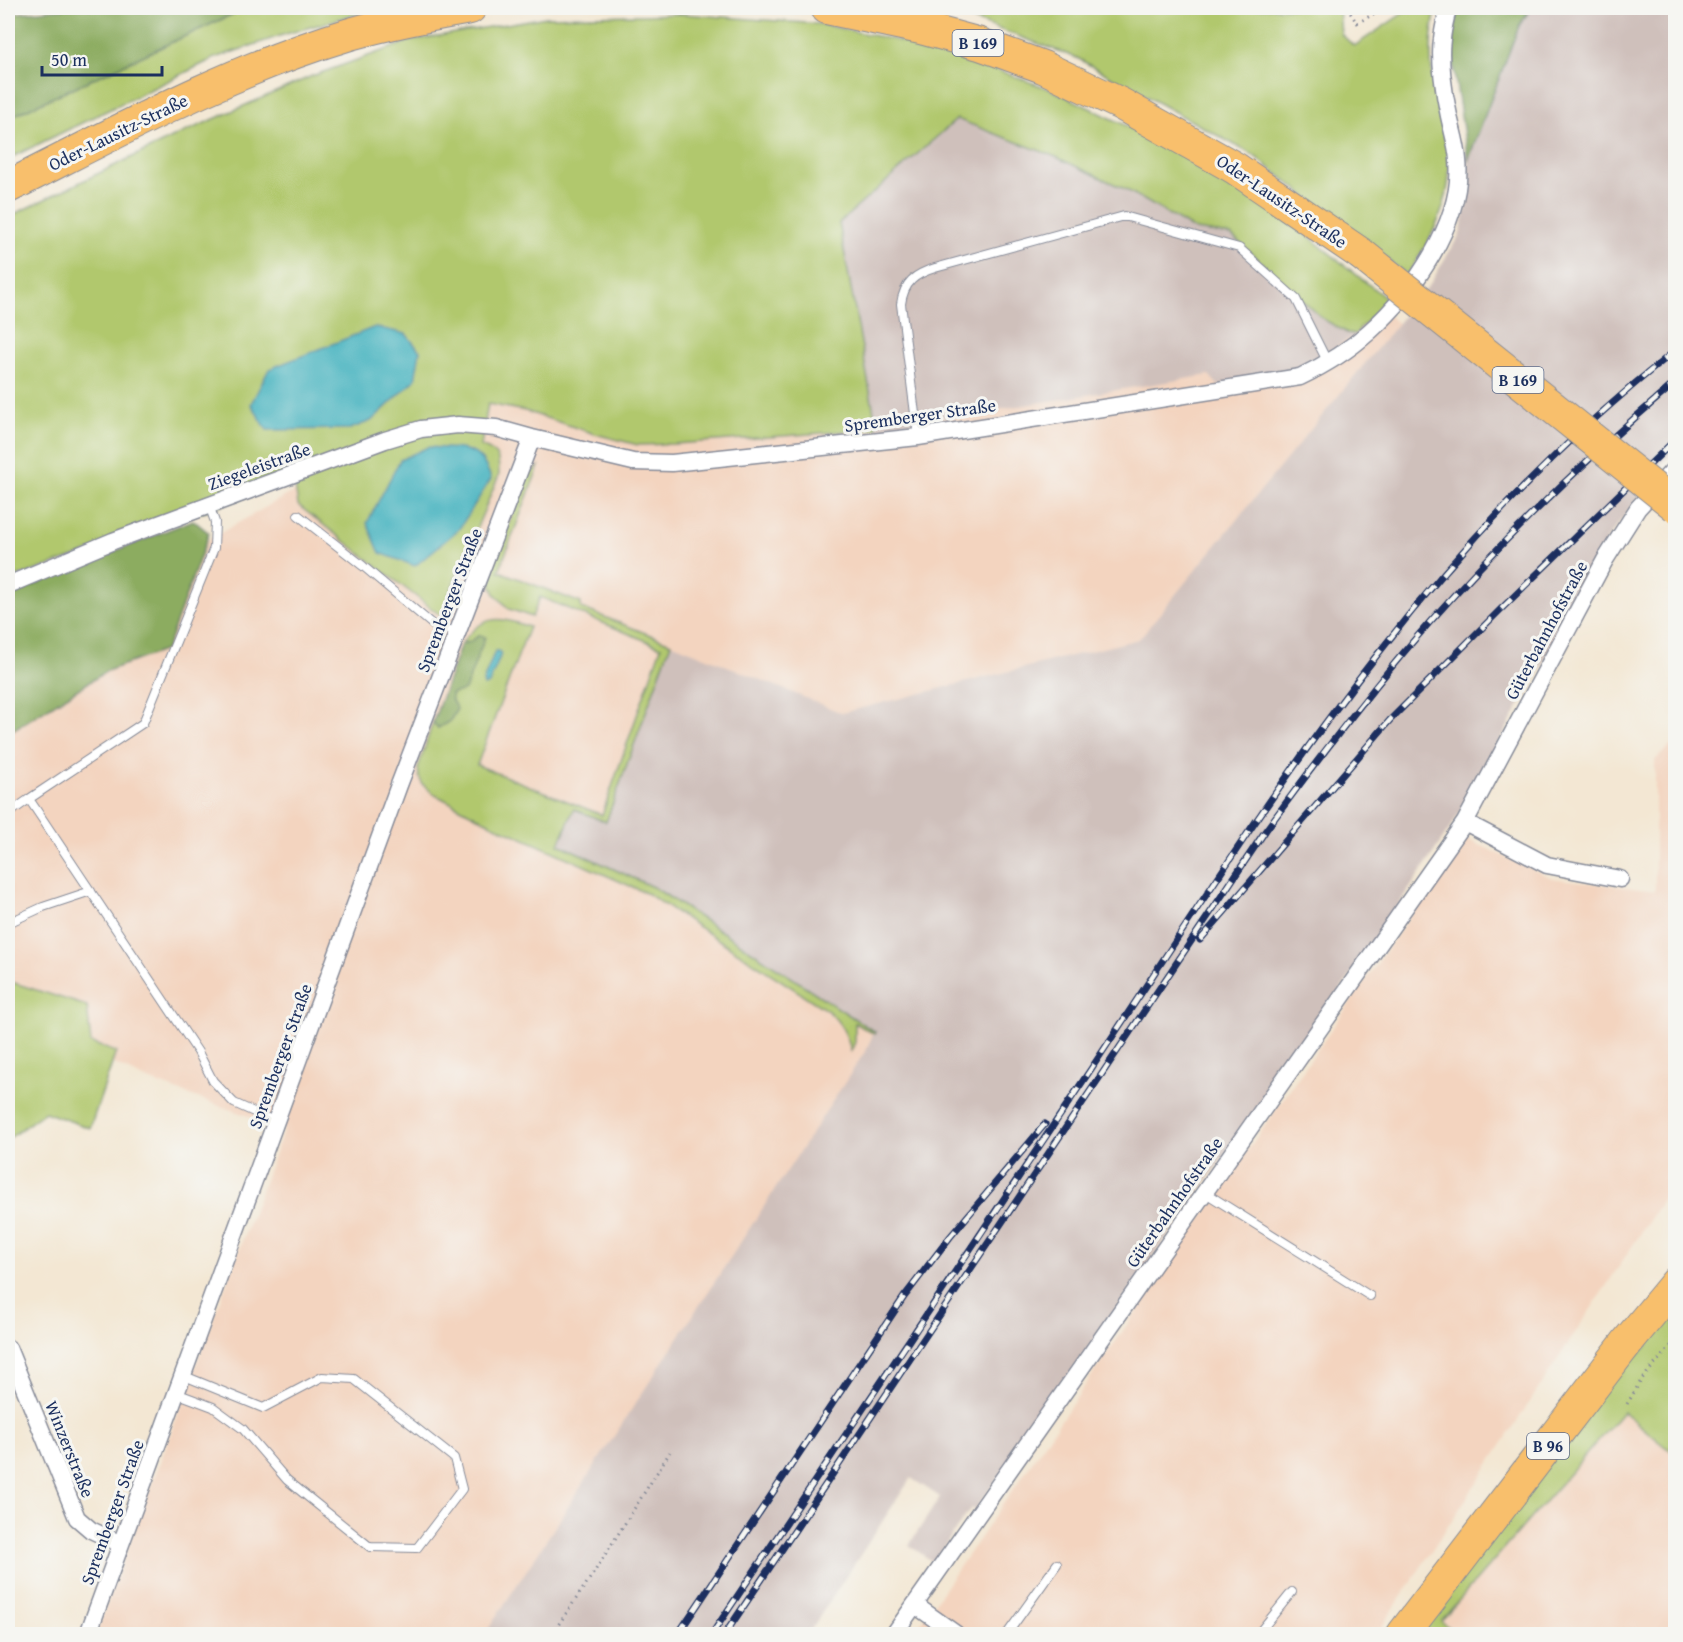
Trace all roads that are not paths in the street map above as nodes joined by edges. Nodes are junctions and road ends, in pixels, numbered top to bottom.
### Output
1 (470, 8) edge
2 (827, 8) edge
3 (1448, 8) edge
4 (8, 187) edge
5 (1328, 363) junction
6 (918, 437) junction
7 (532, 438) junction
8 (1676, 466) edge
9 (209, 506) junction
10 (1676, 506) edge
11 (298, 515) dead end
12 (8, 585) edge
13 (457, 632) junction
14 (29, 799) junction
15 (8, 813) edge
16 (1465, 822) junction
17 (1620, 879) dead end
18 (91, 891) junction
19 (8, 923) edge
20 (276, 1122) junction
21 (1204, 1192) junction
22 (1676, 1283) edge
23 (1370, 1296) dead end
24 (8, 1348) edge
25 (183, 1375) junction
26 (176, 1393) junction
27 (121, 1544) junction
28 (1056, 1564) dead end
29 (1292, 1592) dead end
30 (915, 1605) junction
31 (88, 1635) edge
32 (894, 1635) edge
33 (956, 1635) edge
34 (1007, 1635) edge
35 (1258, 1635) edge
36 (1403, 1635) edge

1 - 4 highway, Oder-Lausitz-Straße
2 - 10 highway, Oder-Lausitz-Straße / B 169, bridge
3 - 5 street, Spremberger Straße
5 - 6 street, Spremberger Straße
5 - 6 lane
6 - 7 street, Spremberger Straße
7 - 9 street, Ziegeleistraße
7 - 13 street, Spremberger Straße
8 - 16 street, Güterbahnhofstraße
9 - 12 street, Ziegeleistraße
9 - 14 lane
11 - 13 lane
13 - 20 street, Spremberger Straße
14 - 15 lane
14 - 18 lane
16 - 17 street
16 - 21 street, Güterbahnhofstraße
18 - 19 lane
18 - 20 lane
20 - 25 street, Spremberger Straße
21 - 23 lane
21 - 30 street, Güterbahnhofstraße
22 - 36 highway, B 96
24 - 27 street, Winzerstraße
25 - 26 street, Spremberger Straße
25 - 26 lane
26 - 27 street, Spremberger Straße
27 - 31 street, Spremberger Straße
28 - 34 lane
29 - 35 lane
30 - 32 street, Güterbahnhofstraße
30 - 33 street

